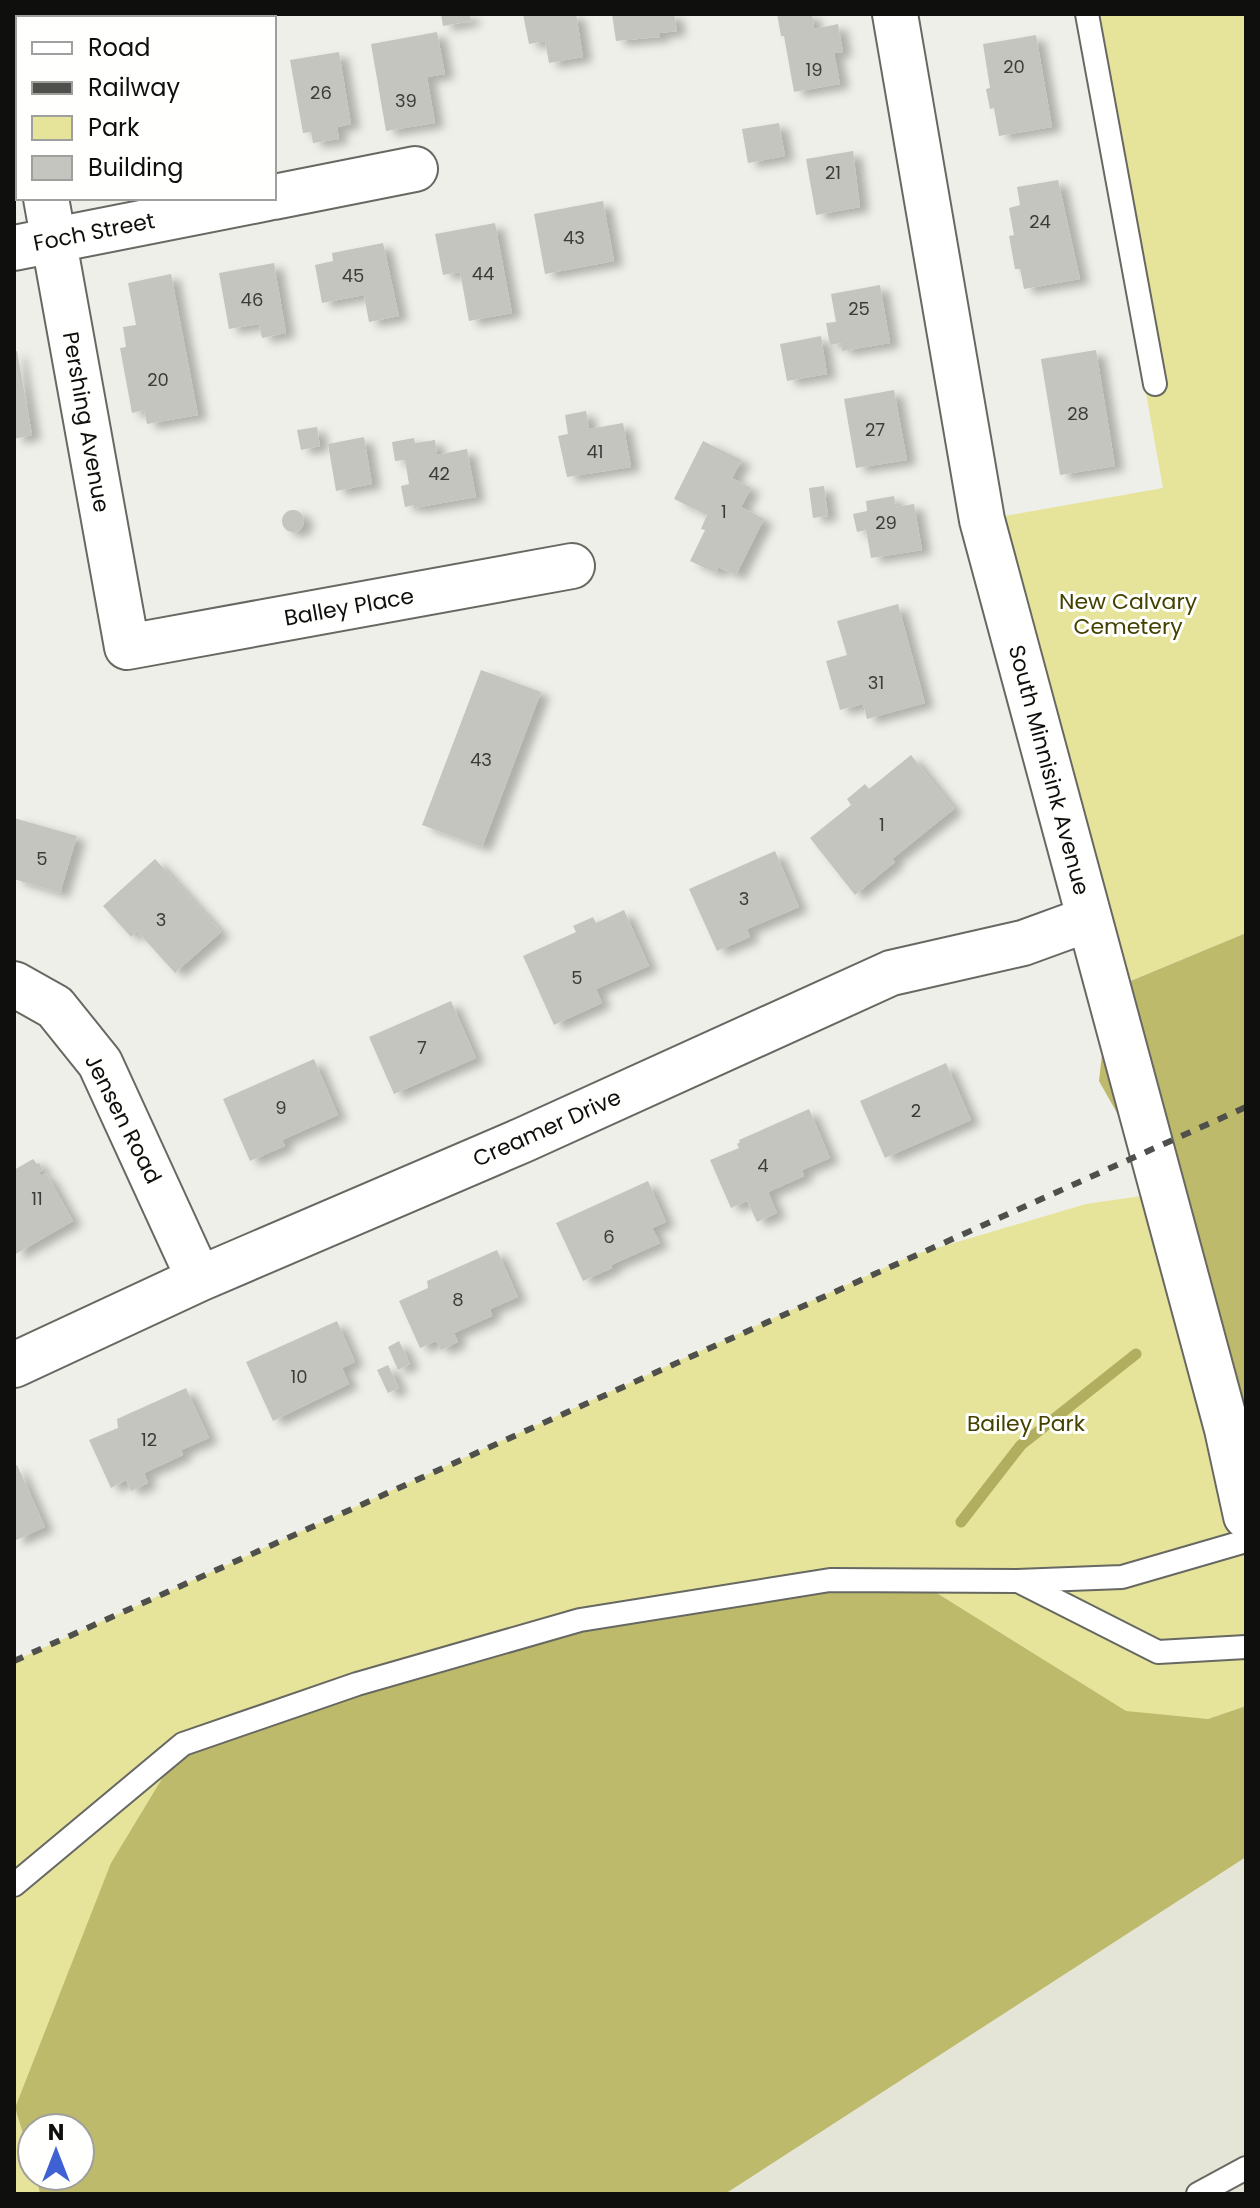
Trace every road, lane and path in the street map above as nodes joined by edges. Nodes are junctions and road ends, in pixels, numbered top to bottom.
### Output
1 (895, 14) edge
2 (1087, 14) edge
3 (415, 169) dead end
4 (276, 197) edge
5 (45, 200) edge
6 (258, 200) edge
7 (34, 244) edge
8 (1155, 384) dead end
9 (572, 566) dead end
10 (127, 647) joint
11 (1089, 919) junction
12 (14, 984) edge
13 (199, 1279) junction
14 (14, 1365) edge
15 (1246, 1516) edge
16 (1246, 1541) edge
17 (1017, 1581) junction
18 (1246, 1647) edge
19 (14, 1885) edge
20 (1246, 2168) edge
21 (1198, 2194) edge

1 - 11 street, South Minnisink Avenue
2 - 8 lane
3 - 4 street
5 - 7 street, Pershing Avenue
6 - 7 street, Foch Street
7 - 10 street, Pershing Avenue
9 - 10 street, Balley Place
11 - 13 street, Creamer Drive
11 - 15 street, South Minnisink Avenue
12 - 13 street, Jensen Road
13 - 14 street, Creamer Drive
16 - 17 lane
17 - 18 lane
17 - 19 lane
20 - 21 lane

